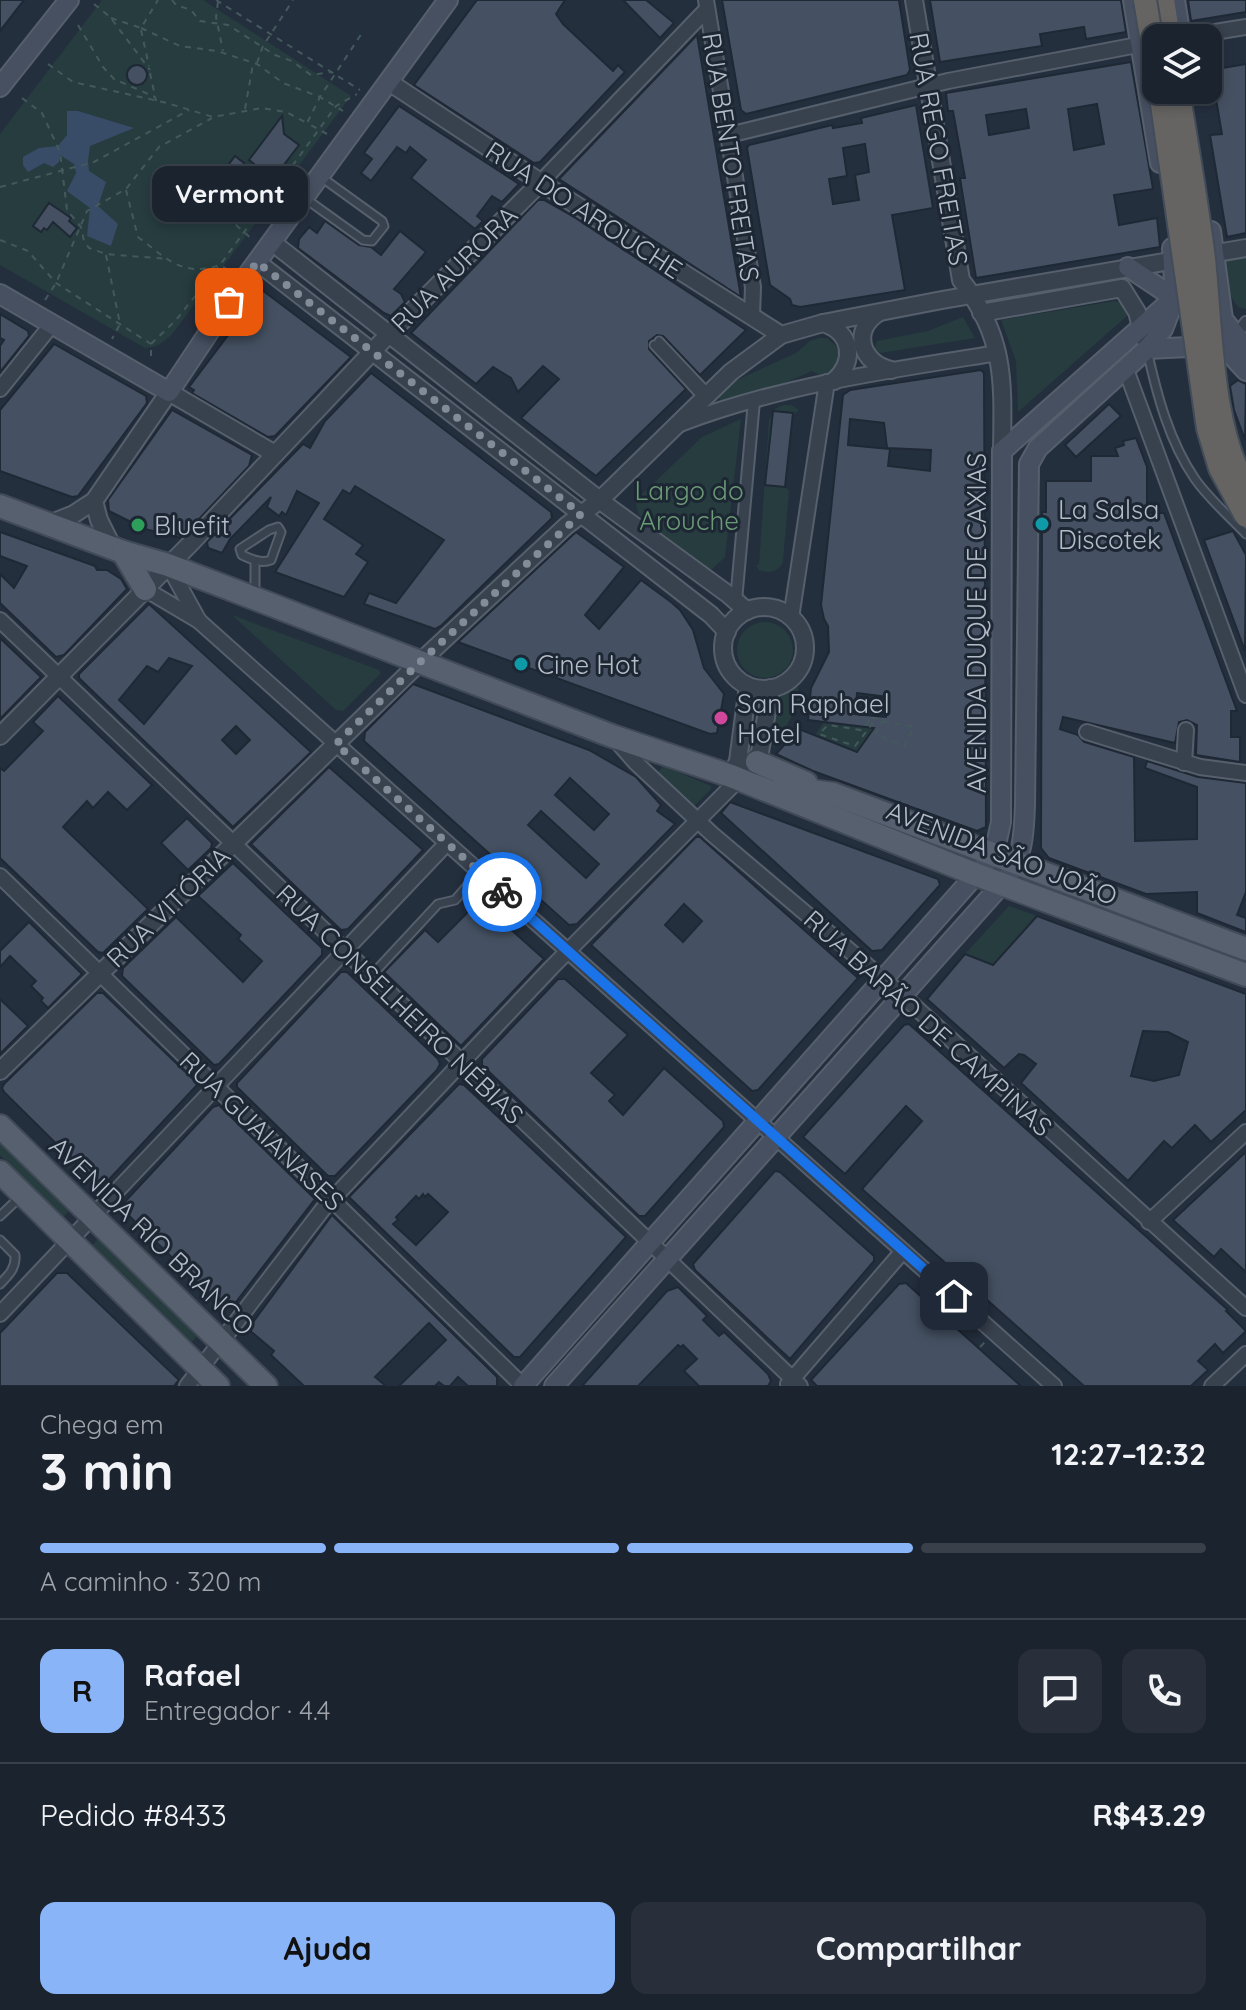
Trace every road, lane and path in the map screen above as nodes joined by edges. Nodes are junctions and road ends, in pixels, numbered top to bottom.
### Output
1 (69, 0) edge
2 (158, 0) edge
3 (172, 0) edge
4 (293, 0) edge
5 (448, 0) edge
6 (914, 0) edge
7 (1133, 0) edge
8 (1145, 0) edge
9 (1163, 0) edge
10 (1175, 0) edge
11 (217, 1) edge
12 (94, 4) dead end
13 (707, 5) edge
14 (110, 17) junction
15 (218, 24) junction
16 (1149, 24) edge
17 (1167, 24) edge
18 (1178, 24) edge
19 (78, 25) dead end
20 (1142, 26) edge
21 (1246, 27) edge
22 (141, 28) junction
23 (364, 30) dead end
24 (1222, 31) edge
25 (271, 34) junction
26 (1142, 44) edge
27 (263, 46) junction
28 (223, 52) junction
29 (48, 64) dead end
30 (255, 64) junction
31 (150, 70) junction
32 (331, 72) junction
33 (336, 75) junction
34 (389, 82) junction
35 (1, 84) edge
36 (928, 86) junction
37 (360, 90) dead end
38 (357, 94) dead end
39 (320, 97) junction
40 (22, 98) dead end
41 (156, 99) junction
42 (1155, 104) edge
43 (1162, 104) edge
44 (1180, 104) edge
45 (1191, 104) edge
46 (336, 106) junction
47 (189, 110) junction
48 (245, 110) junction
49 (343, 111) dead end
50 (213, 117) junction
51 (307, 123) junction
52 (320, 129) junction
53 (327, 134) dead end
54 (729, 135) junction
55 (61, 171) junction
56 (320, 177) junction
57 (541, 182) junction
58 (0, 187) edge
59 (192, 188) dead end
60 (126, 189) junction
61 (305, 198) junction
62 (81, 227) junction
63 (243, 233) junction
64 (0, 240) edge
65 (253, 240) dead end
66 (272, 242) junction
67 (1214, 252) junction
68 (106, 254) junction
69 (1242, 254) edge
70 (168, 259) junction
71 (1174, 259) junction
72 (257, 262) junction
73 (220, 265) junction
74 (1128, 267) junction
75 (230, 272) dead end
76 (56, 283) junction
77 (325, 283) junction
78 (0, 294) edge
79 (973, 294) junction
80 (1175, 298) junction
81 (45, 300) dead end
82 (311, 303) junction
83 (883, 311) junction
84 (981, 313) junction
85 (752, 315) junction
86 (53, 323) junction
87 (823, 323) junction
88 (120, 324) junction
89 (1142, 328) junction
90 (389, 334) junction
91 (781, 335) junction
92 (1238, 338) edge
93 (112, 339) dead end
94 (656, 343) dead end
95 (151, 344) junction
96 (1147, 349) junction
97 (373, 352) junction
98 (998, 353) junction
99 (151, 356) dead end
100 (1125, 367) junction
101 (891, 370) junction
102 (1246, 371) edge
103 (830, 382) junction
104 (0, 389) edge
105 (169, 392) junction
106 (707, 397) junction
107 (754, 401) junction
108 (680, 424) junction
109 (1002, 451) junction
110 (275, 454) junction
111 (1241, 455) dead end
112 (1029, 464) junction
113 (1246, 486) edge
114 (600, 500) junction
115 (94, 501) junction
116 (0, 506) edge
117 (581, 514) junction
118 (1246, 516) edge
119 (49, 524) junction
120 (1027, 525) junction
121 (1246, 534) edge
122 (118, 550) junction
123 (1001, 553) junction
124 (255, 561) junction
125 (168, 565) junction
126 (145, 589) junction
127 (255, 599) junction
128 (742, 606) junction
129 (791, 618) junction
130 (0, 620) edge
131 (199, 621) junction
132 (727, 632) junction
133 (420, 662) junction
134 (59, 676) junction
135 (748, 686) junction
136 (771, 688) junction
137 (1246, 695) edge
138 (877, 718) joint
139 (1186, 730) dead end
140 (1087, 732) dead end
141 (875, 734) joint
142 (0, 736) edge
143 (612, 736) junction
144 (336, 744) junction
145 (757, 762) junction
146 (1184, 763) junction
147 (1246, 773) edge
148 (735, 777) junction
149 (833, 794) junction
150 (698, 820) junction
151 (447, 843) junction
152 (233, 844) junction
153 (994, 854) junction
154 (1018, 863) junction
155 (479, 872) junction
156 (977, 875) junction
157 (0, 876) edge
158 (1002, 884) junction
159 (1246, 949) edge
160 (344, 950) junction
161 (568, 951) junction
162 (100, 973) junction
163 (1246, 975) edge
164 (371, 977) junction
165 (884, 980) junction
166 (902, 995) junction
167 (461, 1063) junction
168 (0, 1071) edge
169 (216, 1086) junction
170 (758, 1122) junction
171 (0, 1126) edge
172 (1246, 1132) edge
173 (776, 1138) junction
174 (0, 1172) edge
175 (23, 1194) junction
176 (332, 1199) junction
177 (0, 1216) edge
178 (93, 1217) junction
179 (1149, 1222) junction
180 (0, 1240) edge
181 (70, 1240) junction
182 (651, 1243) junction
183 (903, 1251) junction
184 (636, 1259) junction
185 (667, 1259) junction
186 (0, 1284) edge
187 (1246, 1308) edge
188 (0, 1314) edge
189 (609, 1325) junction
190 (221, 1342) junction
191 (1246, 1354) edge
192 (194, 1377) edge
193 (793, 1384) edge
194 (218, 1386) edge
195 (266, 1386) edge
196 (523, 1386) edge
197 (554, 1386) edge
198 (1054, 1386) edge
199 (1212, 1386) edge

1 - 35 main road
2 - 22 path
3 - 15 path
4 - 25 path
5 - 34 main road
6 - 36 street, RUA REGO FREITAS
7 - 20 main road
8 - 16 highway, bridge
9 - 17 highway
10 - 18 main road
11 - 15 path
11 - 25 path
12 - 14 path
13 - 54 street, RUA BENTO FREITAS
13 - 57 street, RUA AURORA
14 - 22 path
14 - 31 path
15 - 27 path
15 - 28 path
19 - 41 path
21 - 24 street
22 - 28 path
22 - 31 path
23 - 33 path
25 - 27 path
25 - 32 path
26 - 36 street
27 - 30 path
27 - 32 path
28 - 30 path
29 - 41 path
30 - 39 path
30 - 48 path
31 - 41 path
32 - 33 path
33 - 37 path
33 - 39 path
34 - 56 main road
34 - 57 street, RUA DO AROUCHE
36 - 54 street
36 - 79 street, RUA REGO FREITAS
38 - 46 path
39 - 46 path
39 - 51 path
40 - 55 path
41 - 47 path
42 - 71 main road
43 - 118 highway, bridge
44 - 113 highway, bridge
45 - 67 main road
46 - 49 path
46 - 52 path
47 - 50 path
47 - 55 path
48 - 50 path
48 - 51 path
50 - 60 path
51 - 52 path
52 - 53 path
52 - 63 path
54 - 85 street, RUA BENTO FREITAS
55 - 58 path
55 - 62 path
56 - 61 main road
56 - 61 lane
57 - 85 street, RUA DO AROUCHE
57 - 90 street, RUA AURORA
59 - 63 path
60 - 62 path
60 - 70 path
61 - 66 main road
62 - 68 path
62 - 76 path
63 - 65 path
63 - 73 path
64 - 76 path
66 - 72 main road
66 - 77 street
67 - 69 street
67 - 71 street
67 - 92 main road
68 - 70 path
68 - 88 path
70 - 73 path
71 - 74 street
71 - 80 main road
72 - 82 street
72 - 105 main road
73 - 75 path
73 - 95 path
74 - 79 street
74 - 80 main road
76 - 81 path
76 - 88 path
77 - 82 street
77 - 90 street
78 - 86 main road
79 - 83 street
79 - 84 street
80 - 89 main road
80 - 92 main road
80 - 96 main road
82 - 97 street
83 - 87 street
83 - 101 street
84 - 89 street
84 - 98 street
85 - 91 street, RUA DO AROUCHE
86 - 104 street
86 - 105 main road
87 - 91 street
87 - 103 street
88 - 93 path
88 - 95 path
89 - 96 street
89 - 109 main road
90 - 97 street, RUA AURORA
90 - 114 street
91 - 106 street
92 - 96 main road
92 - 102 main road
92 - 111 lane
94 - 106 lane
95 - 99 path
96 - 100 main road
96 - 121 lane
97 - 110 street, RUA AURORA
97 - 117 street
98 - 101 street
98 - 109 street, AVENIDA DUQUE DE CAXIAS
100 - 112 main road
100 - 137 street
101 - 103 street
103 - 107 street
103 - 129 street
105 - 110 street
105 - 115 street
106 - 108 street
107 - 108 street
107 - 128 street
108 - 114 street
109 - 112 main road
109 - 123 main road, AVENIDA DUQUE DE CAXIAS
110 - 125 street, RUA AURORA
112 - 120 main road, AVENIDA DUQUE DE CAXIAS
114 - 117 street
114 - 128 street
115 - 119 street
115 - 122 street
116 - 119 main road
117 - 132 street
117 - 133 street
119 - 122 main road
120 - 123 main road
120 - 154 main road, AVENIDA DUQUE DE CAXIAS
122 - 125 main road
122 - 126 main road
123 - 153 main road, AVENIDA DUQUE DE CAXIAS
124 - 124 lane
124 - 127 lane
125 - 126 street, RUA AURORA
125 - 127 main road, AVENIDA SÃO JOÃO
125 - 131 street
126 - 131 street
126 - 134 street, RUA AURORA
127 - 133 main road, AVENIDA SÃO JOÃO
128 - 129 street
128 - 132 street
129 - 136 street
130 - 134 street, RUA CONSELHEIRO NÉBIAS
131 - 144 street
132 - 135 street
133 - 143 main road, AVENIDA SÃO JOÃO
133 - 144 street, RUA VITÓRIA
134 - 142 street, RUA AURORA
134 - 152 street, RUA CONSELHEIRO NÉBIAS
135 - 136 street
135 - 148 street
136 - 145 street
138 - 138 path
139 - 146 street
140 - 146 street
141 - 141 path
143 - 148 main road, AVENIDA SÃO JOÃO
143 - 150 street, RUA BARÃO DE CAMPINAS
144 - 151 street
144 - 152 street, RUA VITÓRIA
145 - 148 street
145 - 149 main road
146 - 147 street
148 - 149 main road, AVENIDA SÃO JOÃO
148 - 150 street
148 - 156 main road, AVENIDA SÃO JOÃO
149 - 153 main road, AVENIDA SÃO JOÃO
150 - 161 street
150 - 165 street, RUA BARÃO DE CAMPINAS
151 - 155 street
151 - 160 street
152 - 160 street, RUA CONSELHEIRO NÉBIAS
152 - 162 street, RUA VITÓRIA
153 - 154 main road, AVENIDA SÃO JOÃO
153 - 156 main road, AVENIDA DUQUE DE CAXIAS
154 - 158 main road, AVENIDA DUQUE DE CAXIAS
154 - 159 main road, AVENIDA SÃO JOÃO
155 - 161 street
155 - 164 lane
156 - 158 main road, AVENIDA SÃO JOÃO
156 - 165 main road, AVENIDA DUQUE DE CAXIAS
157 - 162 street, RUA GUAIANASES
158 - 163 main road, AVENIDA SÃO JOÃO
158 - 166 main road, AVENIDA DUQUE DE CAXIAS
160 - 164 street, RUA CONSELHEIRO NÉBIAS
160 - 169 street
161 - 167 street
161 - 170 street
162 - 168 street, RUA VITÓRIA
162 - 169 street, RUA GUAIANASES
164 - 167 street, RUA CONSELHEIRO NÉBIAS
165 - 166 street, RUA BARÃO DE CAMPINAS
165 - 170 main road, AVENIDA DUQUE DE CAXIAS
166 - 173 main road, AVENIDA DUQUE DE CAXIAS
166 - 179 street, RUA BARÃO DE CAMPINAS
167 - 176 street
167 - 182 street, RUA CONSELHEIRO NÉBIAS
169 - 176 street, RUA GUAIANASES
169 - 178 street
170 - 173 street
170 - 182 main road, AVENIDA DUQUE DE CAXIAS
171 - 178 main road, AVENIDA RIO BRANCO
172 - 179 street
173 - 183 street
173 - 185 main road, AVENIDA DUQUE DE CAXIAS
174 - 175 main road
175 - 177 lane
175 - 181 main road
176 - 190 street
176 - 196 street, RUA GUAIANASES
178 - 181 street
178 - 190 main road, AVENIDA RIO BRANCO
179 - 187 street, RUA BARÃO DE CAMPINAS
180 - 186 lane
181 - 188 street
181 - 192 main road
182 - 184 main road, AVENIDA DUQUE DE CAXIAS
182 - 185 street, RUA CONSELHEIRO NÉBIAS
183 - 193 street
183 - 198 street
184 - 189 main road
184 - 196 main road, AVENIDA DUQUE DE CAXIAS
185 - 189 main road, AVENIDA DUQUE DE CAXIAS
185 - 193 street, RUA CONSELHEIRO NÉBIAS
189 - 197 main road, AVENIDA DUQUE DE CAXIAS
190 - 192 street
190 - 195 main road, AVENIDA RIO BRANCO
191 - 199 street
192 - 194 main road

